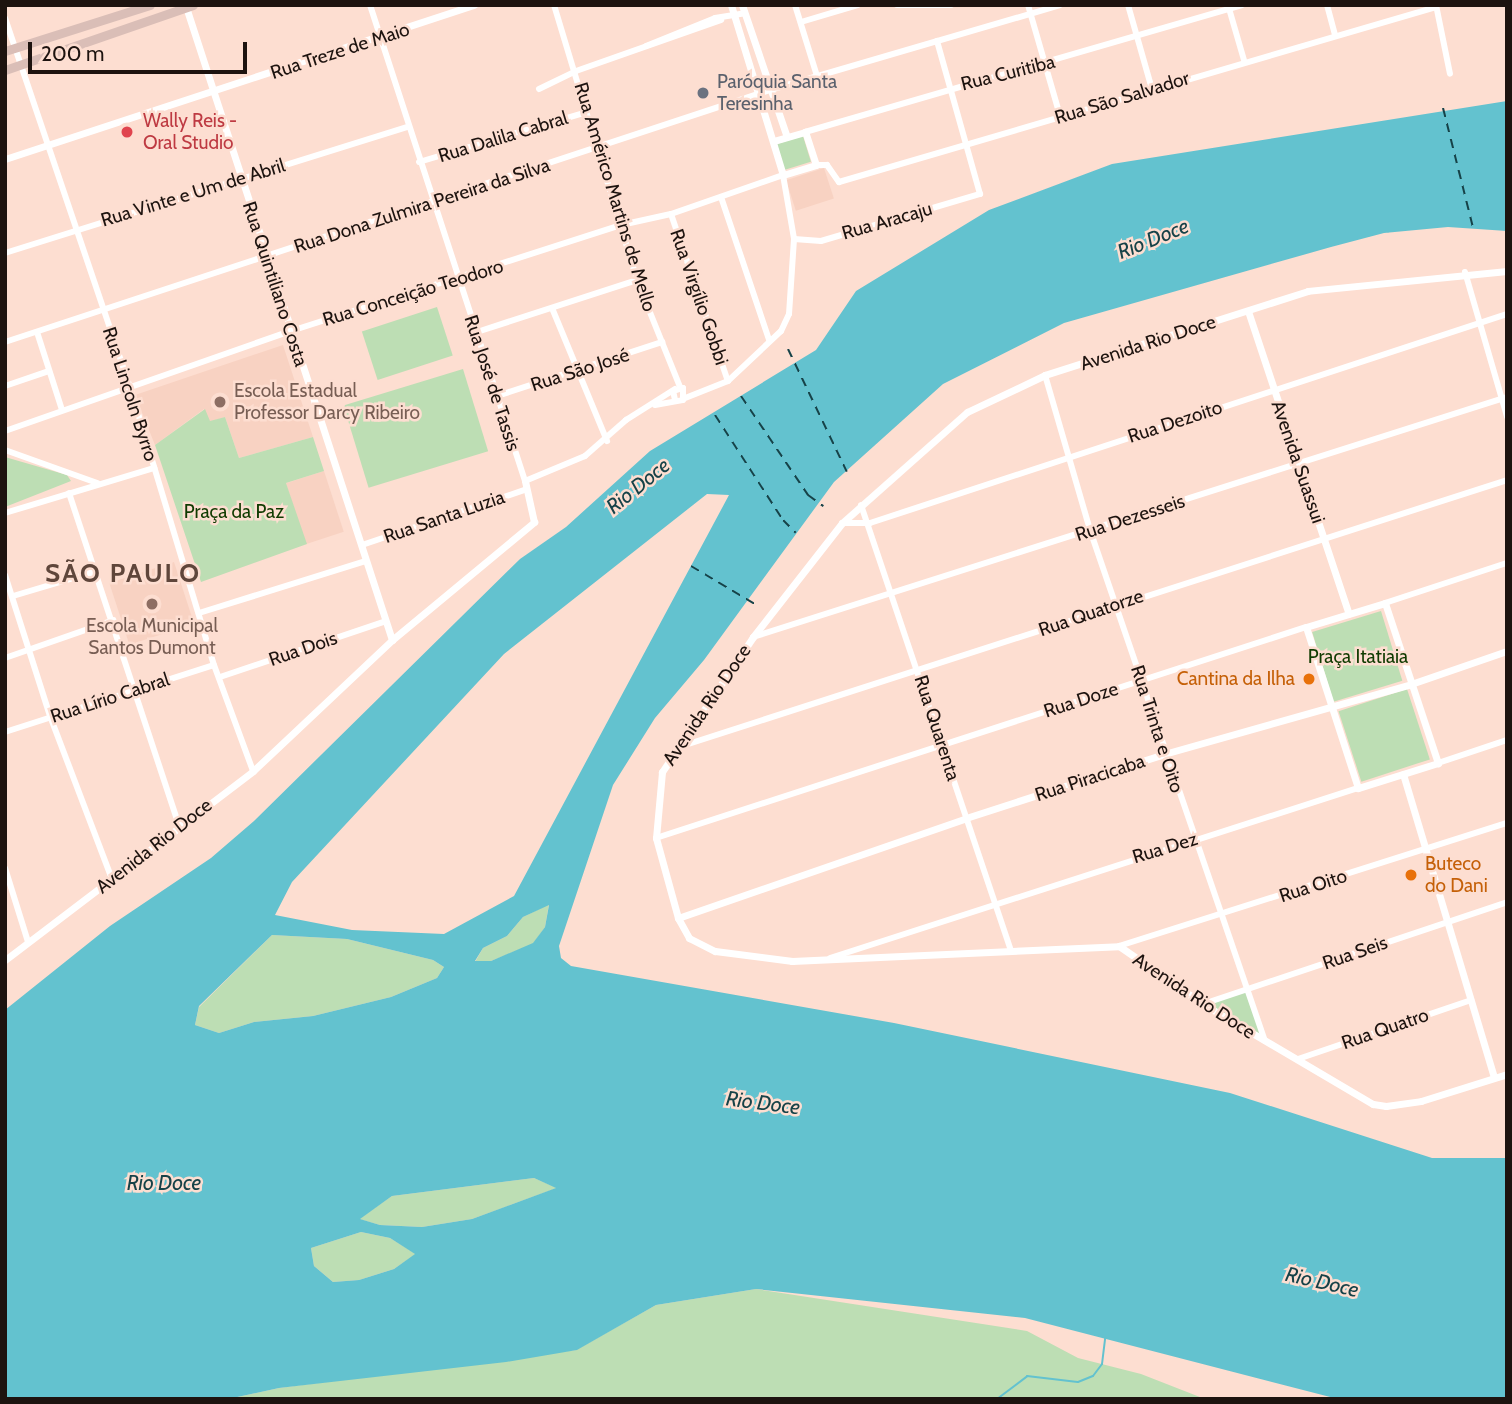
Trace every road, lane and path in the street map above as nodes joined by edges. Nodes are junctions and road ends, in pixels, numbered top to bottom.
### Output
1 (150, 5) edge
2 (370, 5) edge
3 (474, 5) edge
4 (554, 5) edge
5 (731, 5) edge
6 (794, 5) edge
7 (858, 5) edge
8 (897, 5) edge
9 (951, 5) edge
10 (1028, 5) edge
11 (1060, 5) edge
12 (1128, 5) edge
13 (1242, 5) edge
14 (1326, 5) edge
15 (189, 6) edge
16 (1436, 6) edge
17 (1228, 7) edge
18 (743, 9) edge
19 (1031, 13) junction
20 (734, 16) junction
21 (5, 18) edge
22 (801, 22) junction
23 (1335, 34) junction
24 (381, 38) junction
25 (1136, 38) junction
26 (937, 41) junction
27 (10, 49) edge
28 (1244, 60) junction
29 (1044, 64) junction
30 (21, 65) junction
31 (5, 70) edge
32 (576, 71) junction
33 (1450, 74) dead end
34 (817, 76) junction
35 (949, 88) junction
36 (539, 89) dead end
37 (1152, 89) junction
38 (770, 90) junction
39 (213, 92) junction
40 (758, 95) junction
41 (587, 112) junction
42 (1060, 116) junction
43 (407, 127) junction
44 (805, 132) junction
45 (787, 137) junction
46 (773, 141) junction
47 (967, 143) junction
48 (47, 146) junction
49 (599, 149) junction
50 (5, 159) edge
51 (419, 162) junction
52 (816, 165) junction
53 (783, 175) junction
54 (240, 179) junction
55 (721, 197) junction
56 (435, 202) junction
57 (671, 214) junction
58 (621, 225) junction
59 (75, 230) junction
60 (794, 239) junction
61 (5, 253) edge
62 (265, 256) junction
63 (1507, 271) edge
64 (1465, 272) junction
65 (637, 280) junction
66 (458, 281) junction
67 (552, 308) junction
68 (1248, 311) junction
69 (103, 312) junction
70 (1507, 314) edge
71 (1477, 326) junction
72 (291, 331) junction
73 (37, 332) junction
74 (477, 332) junction
75 (769, 340) junction
76 (5, 342) edge
77 (662, 342) junction
78 (49, 371) junction
79 (579, 371) junction
80 (1045, 375) junction
81 (727, 380) junction
82 (5, 386) edge
83 (130, 387) junction
84 (677, 388) junction
85 (1274, 390) junction
86 (497, 396) junction
87 (685, 398) junction
88 (1504, 398) edge
89 (675, 400) junction
90 (650, 406) junction
91 (62, 410) junction
92 (1507, 417) edge
93 (5, 431) edge
94 (607, 441) junction
95 (5, 450) edge
96 (1067, 456) junction
97 (1299, 465) junction
98 (154, 468) junction
99 (1507, 480) edge
100 (97, 483) junction
101 (526, 485) junction
102 (69, 493) junction
103 (861, 505) junction
104 (5, 513) edge
105 (842, 523) junction
106 (870, 523) junction
107 (1090, 530) junction
108 (1323, 537) junction
109 (362, 545) junction
110 (366, 561) junction
111 (1507, 563) edge
112 (97, 571) junction
113 (5, 575) edge
114 (895, 594) junction
115 (13, 596) junction
116 (1385, 603) junction
117 (1117, 604) junction
118 (198, 614) junction
119 (1349, 614) junction
120 (114, 620) junction
121 (386, 621) junction
122 (1307, 627) junction
123 (753, 637) junction
124 (392, 640) junction
125 (29, 650) junction
126 (1507, 651) edge
127 (5, 658) edge
128 (214, 665) junction
129 (919, 671) junction
130 (220, 677) junction
131 (1142, 680) junction
132 (1411, 684) junction
133 (135, 689) junction
134 (1332, 707) junction
135 (50, 716) junction
136 (5, 732) edge
137 (1507, 740) edge
138 (944, 746) junction
139 (676, 748) junction
140 (1164, 754) junction
141 (1438, 763) junction
142 (253, 771) junction
143 (1403, 774) junction
144 (1358, 788) junction
145 (966, 818) junction
146 (1507, 823) edge
147 (178, 825) junction
148 (656, 838) junction
149 (1193, 839) junction
150 (1424, 850) junction
151 (5, 868) edge
152 (112, 879) junction
153 (993, 902) junction
154 (1507, 902) edge
155 (1222, 915) junction
156 (678, 918) junction
157 (1446, 922) junction
158 (28, 942) junction
159 (1119, 946) junction
160 (1011, 952) junction
161 (825, 959) junction
162 (5, 960) edge
163 (1248, 990) junction
164 (1471, 1000) junction
165 (1203, 1004) junction
166 (1265, 1041) junction
167 (1298, 1059) junction
168 (1507, 1074) edge
169 (1493, 1078) junction

1 - 27 main road
2 - 24 street, Rua José de Tassis
3 - 24 street, Rua Treze de Maio
4 - 32 street, Rua Américo Martins de Mello
5 - 20 street
6 - 22 street
7 - 22 street
8 - 9 street
10 - 19 street
11 - 19 street, Rua Dona Zulmira Pereira da Silva
12 - 25 street
13 - 17 street, Rua Curitiba
14 - 23 street
15 - 30 main road
15 - 39 street, Rua Quintiliano Costa
16 - 23 street, Rua São Salvador
16 - 33 street
17 - 25 street, Rua Curitiba
17 - 28 street
18 - 20 street
18 - 38 street
19 - 26 street, Rua Dona Zulmira Pereira da Silva
19 - 29 street
20 - 32 street
20 - 40 street
21 - 27 street, Rua Lincoln Byrro
22 - 34 street
23 - 28 street, Rua São Salvador
24 - 39 street, Rua Treze de Maio
24 - 43 street, Rua José de Tassis
25 - 29 street, Rua Curitiba
25 - 37 street
26 - 34 street, Rua Dona Zulmira Pereira da Silva
26 - 35 street
27 - 30 street, Rua Lincoln Byrro
28 - 37 street, Rua São Salvador
29 - 35 street, Rua Curitiba
29 - 42 street
30 - 31 main road
30 - 48 street, Rua Lincoln Byrro
32 - 36 street
32 - 41 street, Rua Américo Martins de Mello
34 - 38 street, Rua Dona Zulmira Pereira da Silva
35 - 44 street, Rua Curitiba
35 - 47 street
37 - 42 street, Rua São Salvador
38 - 40 street, Rua Dona Zulmira Pereira da Silva
38 - 45 street
39 - 48 street, Rua Treze de Maio
39 - 54 street, Rua Quintiliano Costa
40 - 46 street
40 - 49 street, Rua Dona Zulmira Pereira da Silva
41 - 49 street, Rua Américo Martins de Mello
41 - 51 street, Rua Dalila Cabral
42 - 47 street, Rua São Salvador
43 - 51 street, Rua José de Tassis
43 - 54 street, Rua Vinte e Um de Abril
44 - 45 street, Rua Curitiba
44 - 52 street
45 - 46 street, Rua Curitiba
46 - 53 street
47 - 52 street, Rua São Salvador
47 - 60 street, Rua Aracaju
48 - 50 street, Rua Treze de Maio
48 - 59 street, Rua Lincoln Byrro
49 - 56 street, Rua Dona Zulmira Pereira da Silva
49 - 58 street, Rua Américo Martins de Mello
51 - 56 street, Rua José de Tassis
52 - 53 street
53 - 55 street, Rua Conceição Teodoro
53 - 60 street
54 - 59 street, Rua Vinte e Um de Abril
54 - 62 street, Rua Quintiliano Costa
55 - 57 street, Rua Conceição Teodoro
55 - 75 street
56 - 62 street, Rua Dona Zulmira Pereira da Silva
56 - 66 street, Rua José de Tassis
57 - 58 street, Rua Conceição Teodoro
57 - 81 street, Rua Virgílio Gobbi
58 - 65 street, Rua Américo Martins de Mello
58 - 66 street, Rua Conceição Teodoro
59 - 61 street, Rua Vinte e Um de Abril
59 - 69 street, Rua Lincoln Byrro
60 - 75 street
62 - 69 street, Rua Dona Zulmira Pereira da Silva
62 - 72 street, Rua Quintiliano Costa
63 - 64 street, Avenida Rio Doce
64 - 68 street, Avenida Rio Doce
64 - 71 street
65 - 67 street
65 - 77 street, Rua Américo Martins de Mello
66 - 72 street, Rua Conceição Teodoro
66 - 74 street, Rua José de Tassis
67 - 74 street
67 - 79 street
68 - 80 street, Avenida Rio Doce
68 - 85 street, Avenida Suassui
69 - 73 street, Rua Dona Zulmira Pereira da Silva
69 - 83 street, Rua Lincoln Byrro
70 - 71 street, Rua Dezoito
71 - 85 street, Rua Dezoito
71 - 88 street
72 - 83 street, Rua Conceição Teodoro
72 - 109 street, Rua Quintiliano Costa
73 - 76 street, Rua Dona Zulmira Pereira da Silva
73 - 78 street
74 - 86 street, Rua José de Tassis
75 - 81 street
77 - 79 street, Rua São José
77 - 84 street, Rua Américo Martins de Mello
78 - 82 street
78 - 91 street
79 - 86 street, Rua São José
79 - 94 street
80 - 96 street, Rua Trinta e Oito
80 - 103 street, Avenida Rio Doce
81 - 87 street
83 - 91 street, Rua Conceição Teodoro
83 - 98 street, Rua Lincoln Byrro
84 - 87 street
84 - 89 street
84 - 90 street
85 - 96 street, Rua Dezoito
85 - 97 street, Avenida Suassui
86 - 101 street, Rua José de Tassis
87 - 89 street
88 - 92 street
88 - 97 street, Rua Dezesseis
89 - 90 street
90 - 94 street
91 - 93 street, Rua Conceição Teodoro
94 - 101 street
95 - 100 street
96 - 106 street, Rua Dezoito
96 - 107 street, Rua Trinta e Oito
97 - 107 street, Rua Dezesseis
97 - 108 street, Avenida Suassui
98 - 100 street
98 - 118 street, Rua Lincoln Byrro
99 - 108 street, Rua Quatorze
100 - 102 street
101 - 109 street, Rua Santa Luzia
101 - 124 street, Avenida Rio Doce
102 - 104 street
102 - 112 street
103 - 105 street, Avenida Rio Doce
103 - 106 street, Rua Quarenta
105 - 106 street, Rua Dezoito
105 - 123 street, Avenida Rio Doce
106 - 114 street, Rua Quarenta
107 - 114 street, Rua Dezesseis
107 - 117 street, Rua Trinta e Oito
108 - 117 street, Rua Quatorze
108 - 119 street, Avenida Suassui
109 - 110 street, Rua Quintiliano Costa
110 - 118 street
110 - 121 street, Rua Quintiliano Costa
111 - 116 street, Rua Doze
112 - 115 street
112 - 120 street
113 - 115 street
114 - 123 street, Rua Dezesseis
114 - 129 street, Rua Quarenta
115 - 125 street
116 - 119 street, Rua Doze
116 - 132 street
117 - 129 street, Rua Quatorze
117 - 131 street, Rua Trinta e Oito
118 - 128 street, Rua Lincoln Byrro
119 - 122 street, Rua Doze
120 - 125 street
120 - 133 street
121 - 124 street, Rua Quintiliano Costa
121 - 130 street, Rua Dois
122 - 131 street, Rua Doze
122 - 134 street
123 - 139 street, Avenida Rio Doce
124 - 142 street, Avenida Rio Doce
125 - 127 street
125 - 135 street
126 - 132 street, Rua Piracicaba
128 - 130 street, Rua Lincoln Byrro
128 - 133 street, Rua Lírio Cabral
129 - 138 street, Rua Quarenta
129 - 139 street, Rua Quatorze
130 - 142 street, Rua Lincoln Byrro
131 - 138 street, Rua Doze
131 - 140 street, Rua Trinta e Oito
132 - 134 street, Rua Piracicaba
132 - 141 street
133 - 135 street, Rua Lírio Cabral
133 - 147 street
134 - 140 street, Rua Piracicaba
134 - 144 street
135 - 136 street, Rua Lírio Cabral
135 - 152 street
137 - 141 street, Rua Dez
138 - 145 street, Rua Quarenta
138 - 148 street, Rua Doze
139 - 148 street, Avenida Rio Doce
140 - 145 street, Rua Piracicaba
140 - 149 street, Rua Trinta e Oito
141 - 143 street, Rua Dez
142 - 147 street, Avenida Rio Doce
143 - 144 street, Rua Dez
143 - 150 street
144 - 149 street, Rua Dez
145 - 153 street, Rua Quarenta
145 - 156 street, Rua Piracicaba
146 - 150 street, Rua Oito
147 - 152 street, Avenida Rio Doce
148 - 156 street, Avenida Rio Doce
149 - 153 street, Rua Dez
149 - 155 street, Rua Trinta e Oito
150 - 155 street, Rua Oito
150 - 157 street
151 - 158 street
152 - 158 street, Avenida Rio Doce
153 - 160 street, Rua Quarenta
153 - 161 street, Rua Dez
154 - 157 street, Rua Seis
155 - 159 street, Rua Oito
155 - 163 street, Rua Trinta e Oito
156 - 161 street, Avenida Rio Doce
157 - 163 street, Rua Seis
157 - 164 street
158 - 162 street, Avenida Rio Doce
159 - 160 street, Avenida Rio Doce
159 - 165 street, Avenida Rio Doce
160 - 161 street, Avenida Rio Doce
163 - 165 street, Rua Seis
163 - 166 street, Rua Trinta e Oito
164 - 167 street, Rua Quatro
164 - 169 street
165 - 166 street, Avenida Rio Doce
166 - 167 street, Avenida Rio Doce
167 - 169 street, Avenida Rio Doce
168 - 169 street, Avenida Rio Doce

